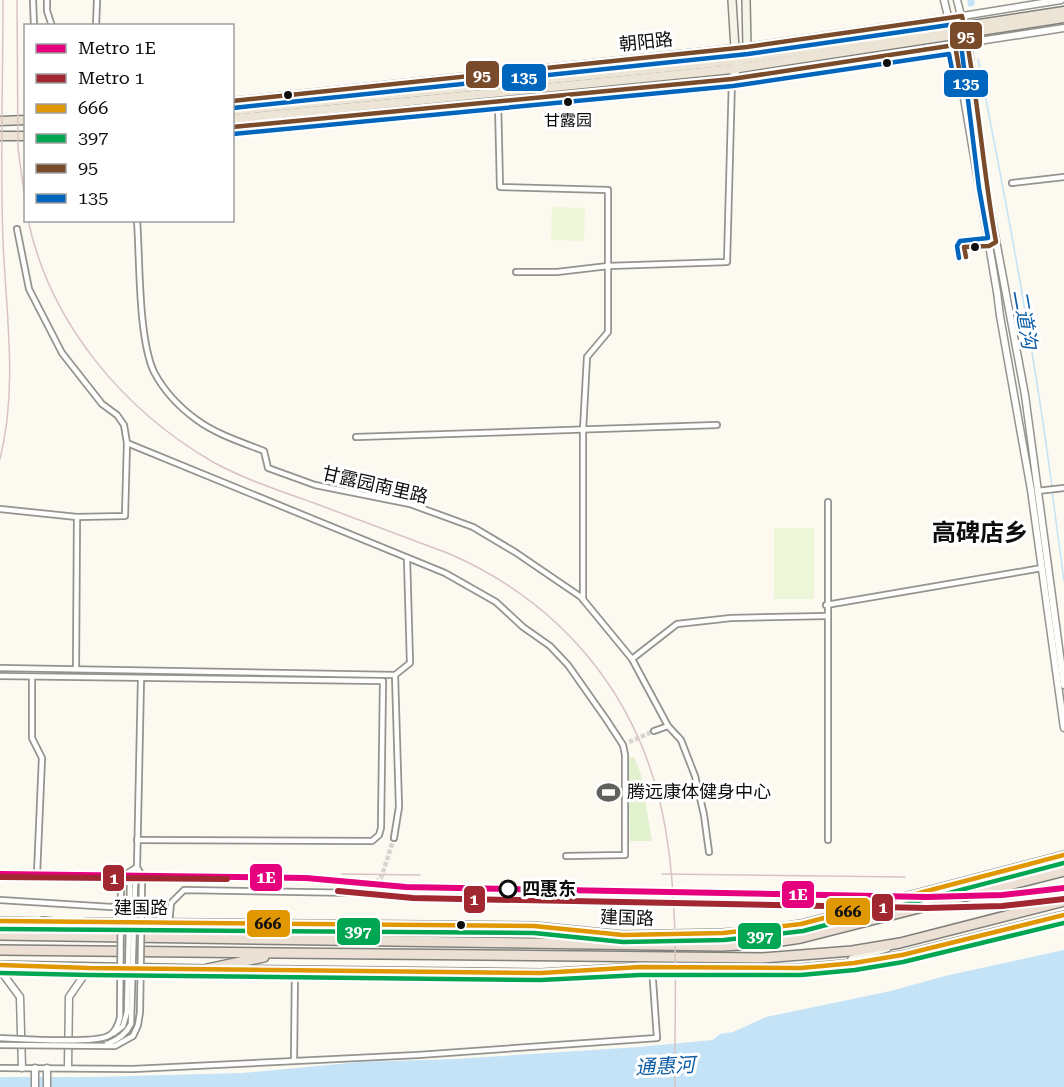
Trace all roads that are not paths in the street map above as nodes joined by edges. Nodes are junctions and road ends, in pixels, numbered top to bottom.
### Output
1 (33, 0) edge
2 (47, 0) edge
3 (97, 0) edge
4 (732, 0) edge
5 (746, 0) edge
6 (944, 0) edge
7 (957, 0) edge
8 (1061, 0) edge
9 (1064, 11) edge
10 (950, 18) junction
11 (1064, 18) edge
12 (34, 24) edge
13 (51, 24) edge
14 (96, 24) edge
15 (1064, 28) edge
16 (965, 30) junction
17 (953, 36) junction
18 (747, 47) junction
19 (735, 49) junction
20 (737, 64) junction
21 (732, 79) junction
22 (234, 101) edge
23 (498, 102) junction
24 (234, 111) edge
25 (234, 119) edge
26 (24, 120) edge
27 (0, 121) edge
28 (234, 127) edge
29 (0, 136) edge
30 (24, 136) edge
31 (1064, 177) edge
32 (1012, 183) dead end
33 (137, 222) edge
34 (17, 229) dead end
35 (993, 244) junction
36 (608, 266) junction
37 (516, 272) dead end
38 (717, 425) dead end
39 (583, 430) junction
40 (356, 437) dead end
41 (127, 443) junction
42 (1062, 488) edge
43 (1039, 491) junction
44 (828, 502) dead end
45 (0, 509) edge
46 (76, 517) junction
47 (407, 558) junction
48 (1042, 568) junction
49 (583, 599) junction
50 (826, 605) junction
51 (826, 616) junction
52 (632, 659) junction
53 (0, 668) edge
54 (76, 669) junction
55 (395, 675) junction
56 (0, 676) edge
57 (32, 677) junction
58 (141, 679) junction
59 (1064, 685) edge
60 (668, 726) junction
61 (1064, 728) edge
62 (654, 732) tunnel mouth
63 (629, 742) tunnel mouth
64 (623, 745) junction
65 (394, 838) tunnel mouth
66 (137, 840) junction
67 (828, 840) dead end
68 (709, 852) dead end
69 (1064, 855) edge
70 (566, 856) dead end
71 (137, 867) junction
72 (1063, 871) edge
73 (0, 874) edge
74 (37, 874) junction
75 (123, 876) junction
76 (359, 893) tunnel mouth
77 (0, 900) edge
78 (130, 900) junction
79 (1064, 901) edge
80 (1064, 915) edge
81 (0, 921) edge
82 (43, 922) junction
83 (170, 923) junction
84 (0, 935) edge
85 (216, 938) junction
86 (900, 943) junction
87 (0, 950) edge
88 (281, 954) junction
89 (835, 964) junction
90 (0, 965) edge
91 (652, 967) junction
92 (89, 968) junction
93 (207, 969) junction
94 (0, 970) edge
95 (295, 970) junction
96 (109, 1036) junction
97 (0, 1038) edge
98 (0, 1045) edge
99 (101, 1046) junction
100 (294, 1060) junction
101 (68, 1067) junction
102 (0, 1068) edge
103 (22, 1068) junction
104 (35, 1068) junction
105 (47, 1068) junction
106 (35, 1087) edge
107 (47, 1087) edge

1 - 12 street
2 - 13 street
3 - 14 street
4 - 19 main road
5 - 18 main road
6 - 10 street
7 - 16 street
8 - 16 street, 朝阳路
9 - 16 highway, 朝阳路
10 - 16 street, 朝阳路
10 - 17 street
10 - 18 street, 朝阳路
11 - 16 highway, 朝阳路
15 - 16 street, 朝阳路
16 - 17 highway, 朝阳路
16 - 17 street, 朝阳路
16 - 35 street
17 - 20 highway, 朝阳路
17 - 21 street, 朝阳路
17 - 35 street
18 - 19 street, 朝阳路
18 - 20 main road
19 - 20 main road
19 - 22 street, 朝阳路
20 - 21 main road
20 - 24 highway, 朝阳路
20 - 25 highway, 朝阳路
21 - 23 street, 朝阳路
21 - 36 street
23 - 28 street, 朝阳路
23 - 36 street
26 - 27 highway
29 - 30 highway
31 - 32 street
33 - 49 street, 甘露园南里路
34 - 41 street
35 - 43 street
35 - 48 street
36 - 37 street
36 - 39 street
38 - 39 street
39 - 40 street
39 - 49 street
41 - 46 street
41 - 47 street
42 - 43 street
43 - 59 street
44 - 50 street
45 - 46 street
46 - 54 street
47 - 55 street
47 - 64 street
48 - 50 street
48 - 61 street
49 - 52 street, 甘露园南里路
50 - 51 street
51 - 52 street
51 - 67 street
52 - 60 street, 甘露园南里路
53 - 54 street
54 - 55 street
55 - 65 street
56 - 57 street
57 - 58 street
57 - 74 street
58 - 66 street
58 - 66 street
60 - 62 street
60 - 68 street, 甘露园南里路
63 - 64 street
64 - 70 street
66 - 71 street
69 - 83 main road, 建国路
71 - 75 street
71 - 99 street, bridge
72 - 85 highway
73 - 74 street
74 - 75 street
75 - 96 street, bridge
76 - 83 street
77 - 78 street
78 - 96 street, bridge
78 - 99 street, bridge
79 - 86 highway
80 - 89 main road
81 - 82 main road, 建国路
82 - 83 main road, 建国路
82 - 85 highway
84 - 85 highway
86 - 88 highway
86 - 89 main road
87 - 88 highway
88 - 93 highway
89 - 91 main road
90 - 92 main road
91 - 95 main road
91 - 100 street
92 - 93 main road
92 - 101 street
93 - 95 main road
94 - 103 street
95 - 100 street
96 - 97 street, bridge
98 - 99 street, bridge
100 - 101 street
101 - 105 street
102 - 103 street
103 - 104 street
104 - 105 street
104 - 106 street
105 - 107 street

